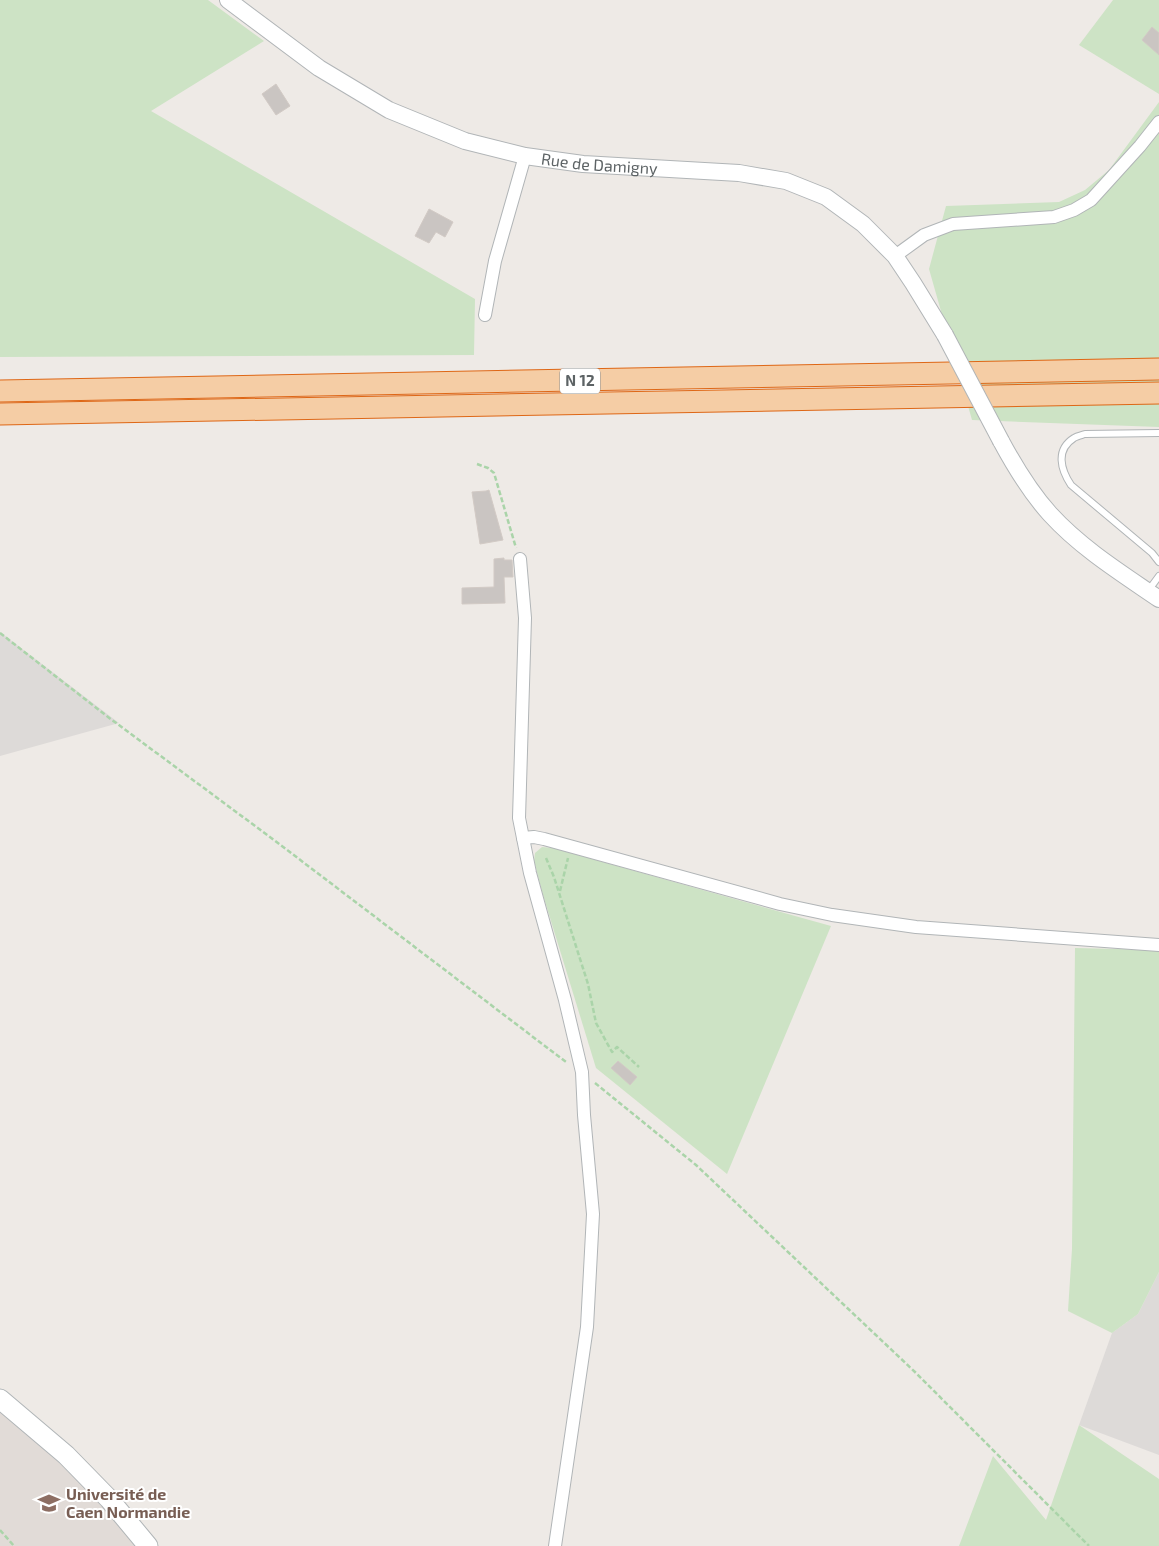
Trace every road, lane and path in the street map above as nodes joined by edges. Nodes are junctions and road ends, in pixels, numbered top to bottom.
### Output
1 (228, 0) edge
2 (1159, 122) edge
3 (525, 156) junction
4 (895, 256) junction
5 (485, 315) dead end
6 (1159, 369) edge
7 (0, 391) edge
8 (1159, 393) edge
9 (0, 414) edge
10 (1159, 433) edge
11 (477, 464) dead end
12 (520, 559) joint
13 (1159, 562) edge
14 (1159, 576) edge
15 (1154, 595) edge
16 (0, 633) edge
17 (523, 838) junction
18 (570, 846) junction
19 (546, 858) dead end
20 (559, 893) junction
21 (1159, 945) edge
22 (639, 1067) dead end
23 (582, 1072) junction
24 (0, 1399) edge
25 (0, 1530) edge
26 (14, 1546) edge
27 (148, 1546) edge
28 (555, 1546) edge
29 (1090, 1546) edge

1 - 3 street, Rue de Damigny
2 - 4 street
3 - 4 street, Rue de Damigny
3 - 5 street
4 - 15 street, Rue de Damigny, bridge
6 - 7 highway, N 12
8 - 9 highway, N 12
10 - 13 lane
11 - 12 path
12 - 17 street
14 - 15 lane
16 - 23 path
17 - 18 street
17 - 23 street
18 - 20 path
18 - 21 street
19 - 20 path
20 - 22 path
23 - 28 street
23 - 29 path
24 - 27 main road
25 - 26 path

